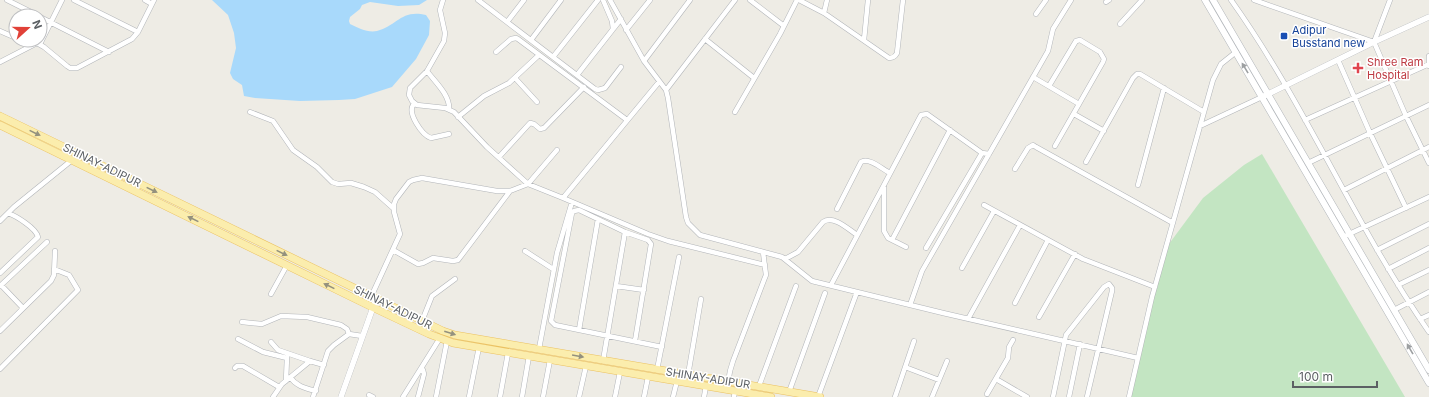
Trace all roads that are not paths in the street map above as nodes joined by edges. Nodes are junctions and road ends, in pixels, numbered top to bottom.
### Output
1 (7, 0) edge
2 (62, 0) edge
3 (74, 0) edge
4 (145, 0) edge
5 (443, 0) edge
6 (478, 0) edge
7 (524, 0) edge
8 (561, 0) edge
9 (598, 0) edge
10 (603, 0) edge
11 (650, 0) edge
12 (690, 0) edge
13 (735, 0) edge
14 (750, 0) edge
15 (798, 0) edge
16 (827, 0) edge
17 (868, 0) edge
18 (903, 0) edge
19 (1046, 0) edge
20 (1071, 0) edge
21 (1142, 0) edge
22 (1206, 0) edge
23 (1213, 0) edge
24 (1231, 0) edge
25 (1254, 0) edge
26 (1390, 0) edge
27 (611, 1) edge
28 (153, 2) edge
29 (23, 8) edge
30 (824, 13) junction
31 (1036, 14) dead end
32 (1429, 17) edge
33 (620, 19) junction
34 (48, 20) edge
35 (51, 22) junction
36 (507, 22) junction
37 (1120, 24) dead end
38 (784, 26) junction
39 (48, 28) edge
40 (613, 29) junction
41 (626, 30) junction
42 (138, 32) junction
43 (705, 39) junction
44 (531, 40) junction
45 (864, 40) junction
46 (1374, 42) junction
47 (27, 48) edge
48 (45, 48) edge
49 (109, 52) junction
50 (496, 52) dead end
51 (1236, 52) junction
52 (539, 54) junction
53 (1429, 56) edge
54 (553, 57) junction
55 (1338, 60) junction
56 (0, 62) edge
57 (644, 62) junction
58 (1429, 65) edge
59 (621, 67) dead end
60 (427, 71) junction
61 (577, 75) junction
62 (1033, 77) junction
63 (515, 78) junction
64 (754, 78) junction
65 (1390, 81) junction
66 (659, 82) junction
67 (1049, 86) junction
68 (1285, 86) junction
69 (584, 87) junction
70 (1164, 88) junction
71 (666, 90) junction
72 (1265, 95) junction
73 (1354, 97) junction
74 (537, 102) dead end
75 (414, 104) junction
76 (1079, 104) junction
77 (1429, 105) edge
78 (449, 109) junction
79 (250, 112) dead end
80 (735, 112) dead end
81 (1204, 112) junction
82 (1074, 114) junction
83 (0, 116) edge
84 (1406, 116) junction
85 (458, 117) junction
86 (627, 120) junction
87 (1305, 120) junction
88 (0, 125) edge
89 (1200, 126) junction
90 (950, 130) junction
91 (1104, 131) junction
92 (1370, 133) junction
93 (449, 134) dead end
94 (1055, 146) dead end
95 (1429, 147) edge
96 (557, 150) dead end
97 (1423, 150) junction
98 (982, 153) junction
99 (990, 154) junction
100 (1324, 155) junction
101 (499, 157) junction
102 (72, 160) junction
103 (1086, 162) dead end
104 (1308, 163) junction
105 (1429, 163) edge
106 (101, 165) junction
107 (1387, 168) junction
108 (1015, 170) dead end
109 (97, 172) junction
110 (890, 173) junction
111 (528, 184) junction
112 (884, 185) junction
113 (1138, 185) dead end
114 (1344, 190) junction
115 (510, 191) junction
116 (1429, 197) edge
117 (563, 198) junction
118 (572, 202) junction
119 (984, 205) dead end
120 (394, 208) junction
121 (1406, 208) junction
122 (837, 209) dead end
123 (994, 211) junction
124 (8, 213) junction
125 (598, 219) junction
126 (0, 221) edge
127 (1173, 223) junction
128 (1429, 224) edge
129 (1020, 225) junction
130 (1364, 228) junction
131 (626, 232) junction
132 (857, 235) junction
133 (1347, 235) junction
134 (892, 240) junction
135 (1048, 240) junction
136 (47, 242) dead end
137 (906, 247) dead end
138 (926, 248) dead end
139 (1429, 248) edge
140 (393, 250) junction
141 (1377, 250) junction
142 (55, 251) dead end
143 (525, 251) dead end
144 (763, 252) junction
145 (1075, 254) junction
146 (680, 257) dead end
147 (785, 259) junction
148 (287, 265) junction
149 (765, 266) junction
150 (962, 268) dead end
151 (54, 269) junction
152 (553, 269) junction
153 (1388, 269) junction
154 (1429, 270) edge
155 (0, 273) edge
156 (455, 279) dead end
157 (1398, 285) junction
158 (1, 286) edge
159 (616, 286) junction
160 (796, 286) dead end
161 (831, 286) junction
162 (1154, 287) junction
163 (644, 290) junction
164 (857, 292) junction
165 (1429, 292) edge
166 (825, 293) dead end
167 (271, 294) dead end
168 (373, 298) junction
169 (701, 299) dead end
170 (1409, 302) junction
171 (1014, 303) dead end
172 (910, 305) junction
173 (372, 307) junction
174 (24, 308) junction
175 (1394, 310) junction
176 (1429, 315) edge
177 (1038, 317) dead end
178 (968, 319) junction
179 (1420, 319) junction
180 (422, 321) junction
181 (242, 322) dead end
182 (0, 330) edge
183 (579, 330) junction
184 (1429, 332) edge
185 (349, 334) junction
186 (362, 336) junction
187 (607, 336) junction
188 (238, 339) dead end
189 (443, 340) junction
190 (1013, 340) dead end
191 (635, 341) junction
192 (1065, 341) junction
193 (271, 342) dead end
194 (914, 342) dead end
195 (1080, 344) junction
196 (479, 347) junction
197 (662, 347) junction
198 (1098, 348) junction
199 (539, 349) junction
200 (508, 352) junction
201 (287, 356) junction
202 (529, 356) junction
203 (1138, 358) junction
204 (550, 360) junction
205 (603, 360) junction
206 (310, 361) junction
207 (947, 361) dead end
208 (324, 365) junction
209 (586, 366) junction
210 (905, 367) junction
211 (235, 368) dead end
212 (0, 369) edge
213 (421, 369) junction
214 (657, 370) junction
215 (1429, 370) edge
216 (620, 372) junction
217 (688, 375) junction
218 (290, 377) junction
219 (648, 377) junction
220 (996, 379) junction
221 (939, 380) junction
222 (286, 381) junction
223 (677, 381) junction
224 (728, 381) junction
225 (1429, 383) edge
226 (706, 386) junction
227 (759, 386) junction
228 (279, 387) junction
229 (727, 389) junction
230 (316, 391) junction
231 (789, 392) junction
232 (734, 394) edge
233 (987, 394) dead end
234 (273, 397) edge
235 (314, 397) edge
236 (341, 397) edge
237 (403, 397) edge
238 (418, 397) edge
239 (436, 397) edge
240 (469, 397) edge
241 (500, 397) edge
242 (522, 397) edge
243 (544, 397) edge
244 (579, 397) edge
245 (615, 397) edge
246 (644, 397) edge
247 (673, 397) edge
248 (704, 397) edge
249 (771, 397) edge
250 (819, 397) edge
251 (895, 397) edge
252 (932, 397) edge
253 (1026, 397) edge
254 (1053, 397) edge
255 (1069, 397) edge
256 (1087, 397) edge
257 (1129, 397) edge

1 - 29 street
2 - 35 street
3 - 42 street
4 - 28 street
5 - 60 street
6 - 36 street
7 - 36 street
8 - 44 street
9 - 54 street
10 - 40 street
11 - 41 street
12 - 57 street
13 - 43 street
14 - 38 street
15 - 30 street
15 - 38 street
16 - 30 street
17 - 45 street
18 - 45 street
19 - 31 street
20 - 62 street
21 - 37 street
22 - 51 main road
23 - 72 main road
24 - 68 street
25 - 46 street
26 - 46 street
27 - 33 street
28 - 42 street
30 - 45 street
32 - 46 street
33 - 40 street
33 - 41 street
34 - 35 street
35 - 39 street
35 - 49 street
36 - 44 street
38 - 64 street
40 - 61 street
41 - 57 street
42 - 49 street
43 - 64 street
43 - 71 street
44 - 54 street
46 - 55 street
46 - 65 street
47 - 56 street
48 - 49 street
50 - 52 street
72 -> 51 main road
51 - 81 street
52 - 63 street
52 - 69 street
53 - 58 street
54 - 61 street
55 - 68 street
55 - 73 street
57 - 66 street
58 - 65 street
59 - 61 street
60 - 75 street
60 - 78 street
62 - 67 street
62 - 99 street
63 - 74 street
63 - 85 street
64 - 80 street
65 - 73 street
65 - 84 street
66 - 71 street
66 - 86 street
67 - 76 street
67 - 76 street
68 - 72 street
68 - 87 street
69 - 86 street
69 - 101 street
70 - 81 street
70 - 91 street
70 - 113 street
71 - 144 street
72 - 89 street
72 - 104 main road
72 - 133 main road
73 - 87 street
73 - 92 street
75 - 78 street
75 - 93 street
76 - 82 street
77 - 84 street
78 - 85 street
79 - 120 street
81 - 89 street
82 - 91 street
82 - 94 street
83 -> 106 main road, SHINAY-ADIPUR
84 - 92 street
84 - 97 street
85 - 101 street
86 - 117 street
87 - 100 street
88 - 102 main road, SHINAY-ADIPUR
89 - 127 street
90 - 98 street
90 - 110 street
90 - 134 street
91 - 103 street
92 - 100 street
92 - 107 street
95 - 97 street
96 - 111 street
97 - 105 street
97 - 107 street
98 - 99 street
98 - 138 street
99 - 172 street
100 - 104 street
100 - 114 street
101 - 111 street
102 - 109 main road, SHINAY-ADIPUR
102 - 124 street
104 - 133 main road
106 - 109 main road
106 -> 168 main road, SHINAY-ADIPUR
107 - 114 street
107 - 121 street
108 - 127 street
148 -> 109 main road, SHINAY-ADIPUR
110 - 112 street
110 - 122 street
111 - 115 street
111 - 117 street
112 - 132 street
112 - 134 street
114 - 130 street
115 - 120 street
115 - 140 street
116 - 121 street
117 - 118 street
118 - 149 street
118 - 152 street
119 - 123 street
120 - 140 street
121 - 130 street
123 - 129 street
123 - 150 street
124 - 126 street
124 - 155 street
125 - 131 street
125 - 183 street
125 - 183 street
127 - 162 street
128 - 141 street
129 - 135 street
129 - 178 street
130 - 133 street
130 - 141 street
131 - 159 street
131 - 163 street
132 - 147 street
132 - 161 street
133 - 175 main road
225 -> 133 main road
134 - 137 street
135 - 145 street
135 - 171 street
136 - 158 street
139 - 153 street
140 - 168 street
141 - 153 street
142 - 151 street
143 - 152 street
144 - 147 street
144 - 149 street
145 - 162 street
145 - 177 street
146 - 197 street
147 - 161 street
148 - 167 street
173 -> 148 main road, SHINAY-ADIPUR
149 - 224 street
151 - 174 street
151 - 212 street
152 - 199 street
153 - 157 street
154 - 157 street
156 - 180 street
157 - 170 street
158 - 174 street
159 - 163 street
159 - 187 street
160 - 227 street
161 - 164 street
162 - 203 street
163 - 191 street
164 - 172 street
164 - 250 street
165 - 170 street
166 - 231 street
168 - 173 street
168 - 180 main road, SHINAY-ADIPUR
169 - 217 street
170 - 175 street
170 - 179 street
172 - 178 street
173 - 186 street
173 - 189 main road, SHINAY-ADIPUR
174 - 182 street
175 - 215 main road
176 - 179 street
178 - 192 street
179 - 184 street
180 -> 199 main road, SHINAY-ADIPUR
181 - 185 street
183 - 187 street
185 - 186 street
185 - 208 street
186 - 236 street
187 - 191 street
187 - 205 street
188 - 201 street
189 - 196 main road, SHINAY-ADIPUR
189 - 213 street
189 - 239 street
190 - 220 street
191 - 197 street
192 - 195 street
192 - 198 street
192 - 254 street
193 - 201 street
194 - 210 street
195 - 198 street
195 - 255 street
196 - 200 main road, SHINAY-ADIPUR
196 - 240 street
197 - 214 street
198 - 203 street
198 - 256 street
199 -> 205 main road, SHINAY-ADIPUR
200 - 202 main road, SHINAY-ADIPUR
200 - 241 street
201 - 206 street
201 - 222 street
202 - 204 main road, SHINAY-ADIPUR
202 - 242 street
203 - 257 street
204 - 209 main road, SHINAY-ADIPUR
204 - 243 street
205 - 214 main road, SHINAY-ADIPUR
206 - 208 street
206 - 218 street
207 - 221 street
208 - 230 street
209 - 216 main road, SHINAY-ADIPUR
209 - 244 street
210 - 221 street
210 - 251 street
211 - 228 street
213 - 237 street
213 - 238 street
214 - 217 main road, SHINAY-ADIPUR
216 - 219 main road, SHINAY-ADIPUR
216 - 245 street
217 - 224 main road, SHINAY-ADIPUR
218 - 222 street
218 - 230 street
219 - 223 main road, SHINAY-ADIPUR
219 - 246 street
220 - 233 street
220 - 253 street
221 - 252 street
222 - 228 street
223 - 226 main road, SHINAY-ADIPUR
223 - 247 street
224 - 227 main road, SHINAY-ADIPUR
224 - 229 street
226 - 229 main road, SHINAY-ADIPUR
226 - 248 street
227 - 231 main road, SHINAY-ADIPUR
228 - 234 street
229 - 232 main road, SHINAY-ADIPUR
230 - 235 street
231 - 250 main road, SHINAY-ADIPUR
232 - 249 main road, SHINAY-ADIPUR

